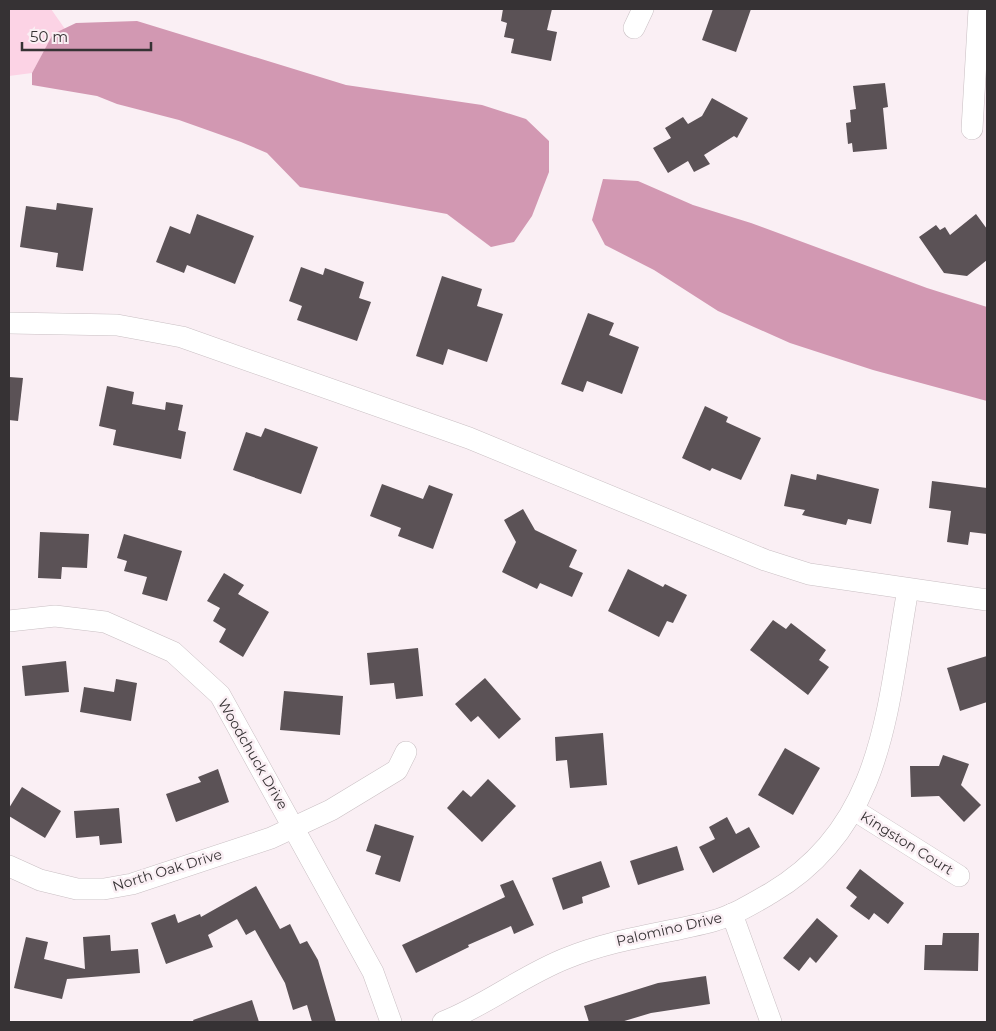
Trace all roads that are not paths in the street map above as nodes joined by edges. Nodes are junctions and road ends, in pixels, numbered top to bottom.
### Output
1 (979, 9) edge
2 (972, 129) dead end
3 (9, 323) edge
4 (908, 589) junction
5 (987, 600) edge
6 (9, 621) edge
7 (406, 752) dead end
8 (854, 810) junction
9 (294, 827) junction
10 (9, 866) edge
11 (959, 876) dead end
12 (732, 914) junction
13 (391, 1022) edge
14 (443, 1022) edge
15 (771, 1022) edge

1 - 2 street
3 - 4 street
4 - 5 street
4 - 8 street, Palomino Drive
6 - 9 street, Woodchuck Drive
7 - 9 street, North Oak Drive
8 - 11 street, Kingston Court
8 - 12 street, Palomino Drive
9 - 10 street, North Oak Drive
9 - 13 street, Woodchuck Drive
12 - 14 street, Palomino Drive
12 - 15 street

